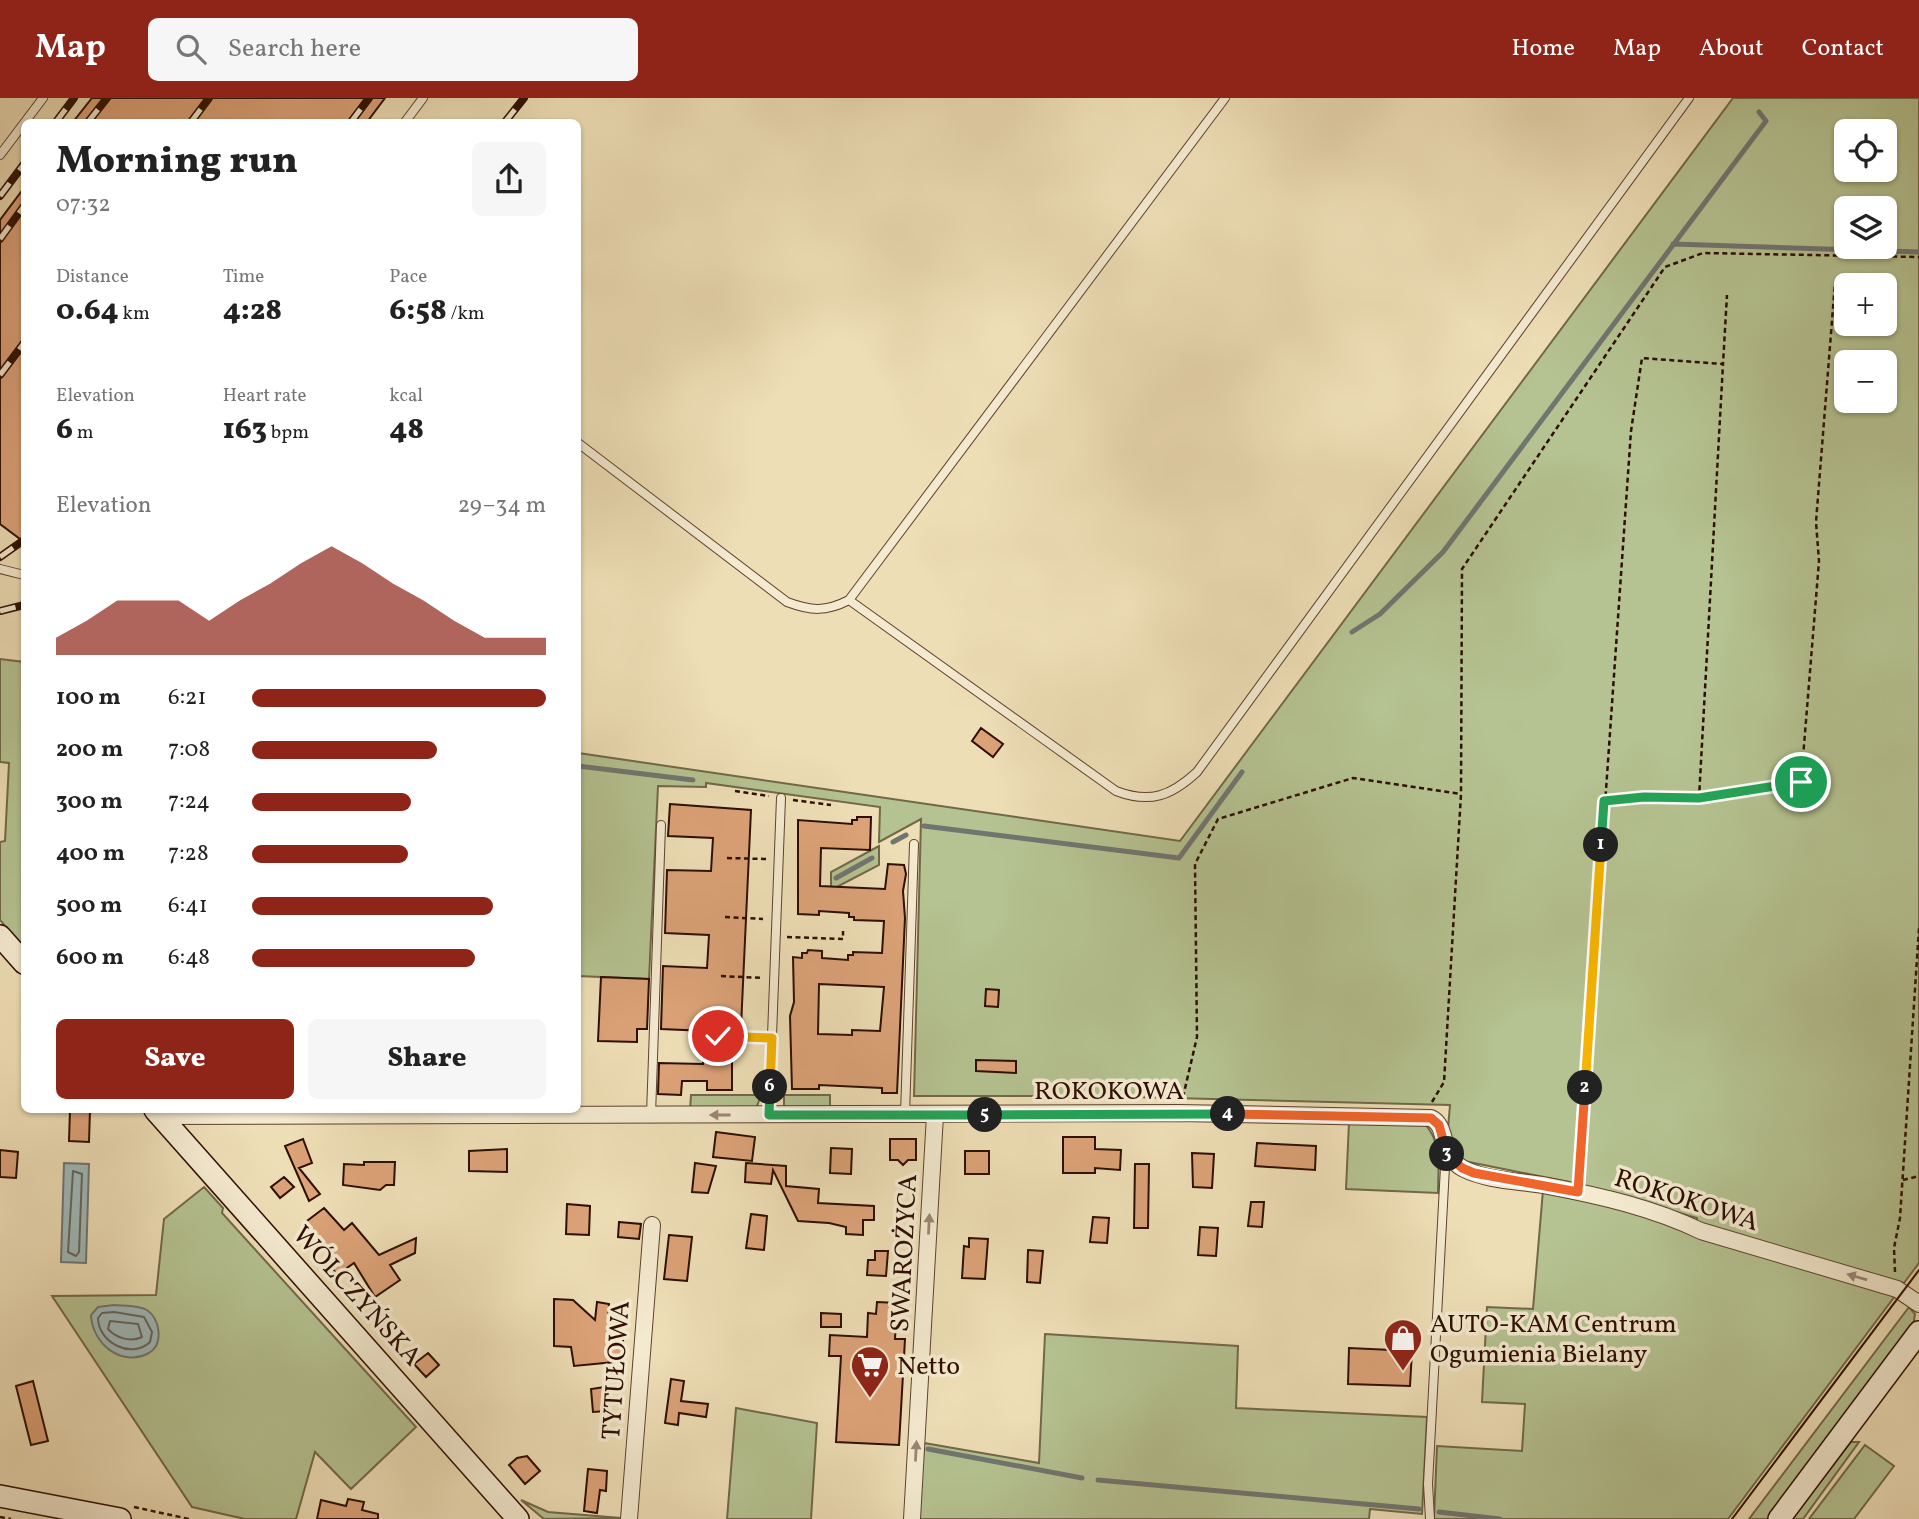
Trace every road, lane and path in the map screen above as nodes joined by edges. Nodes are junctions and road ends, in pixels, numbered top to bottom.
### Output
1 (43, 98) edge
2 (424, 98) edge
3 (1225, 98) edge
4 (1689, 98) edge
5 (27, 119) edge
6 (407, 119) edge
7 (21, 127) edge
8 (0, 155) edge
9 (1919, 257) edge
10 (1727, 295) dead end
11 (1834, 295) edge
12 (1723, 364) junction
13 (581, 445) edge
14 (0, 569) edge
15 (21, 574) edge
16 (849, 600) junction
17 (1461, 794) junction
18 (782, 798) dead end
19 (1699, 798) junction
20 (1604, 801) junction
21 (661, 825) dead end
22 (914, 844) dead end
23 (727, 858) dead end
24 (779, 860) junction
25 (725, 917) dead end
26 (777, 920) junction
27 (1919, 928) edge
28 (843, 931) dead end
29 (0, 936) edge
30 (777, 936) junction
31 (21, 960) edge
32 (721, 976) dead end
33 (775, 979) junction
34 (718, 1036) dead end
35 (772, 1038) junction
36 (158, 1113) edge
37 (441, 1113) edge
38 (1179, 1114) junction
39 (651, 1115) junction
40 (769, 1115) junction
41 (905, 1115) junction
42 (935, 1115) junction
43 (1424, 1117) junction
44 (1450, 1159) junction
45 (1919, 1176) edge
46 (1903, 1181) junction
47 (1578, 1192) junction
48 (652, 1225) dead end
49 (1897, 1289) junction
50 (1919, 1304) edge
51 (1919, 1332) edge
52 (0, 1496) edge
53 (0, 1517) edge
54 (11, 1519) edge
55 (120, 1519) edge
56 (518, 1519) edge
57 (629, 1519) edge
58 (912, 1519) edge
59 (1430, 1519) edge
60 (1779, 1519) edge

1 - 5 lane
2 - 6 lane
3 - 16 lane
4 - 16 lane
7 - 8 lane
9 - 17 path
10 - 12 path
11 - 19 path
12 - 19 path
12 - 20 path
13 - 16 lane
14 - 15 lane
17 - 38 path
17 - 43 path
18 - 24 lane
19 - 20 path
20 - 47 path
21 - 39 lane
22 - 41 lane
23 - 24 path
24 - 26 lane
25 - 26 path
26 - 30 lane
27 - 46 path
28 - 30 path
29 - 31 street
30 - 33 lane
32 - 33 path
33 - 35 lane
34 - 35 path
35 - 40 lane
36 - 56 street, WÓLCZYŃSKA
37 - 39 street, ROKOKOWA
38 - 42 street, ROKOKOWA
38 - 43 street, ROKOKOWA
40 -> 39 street, ROKOKOWA
40 - 41 street, ROKOKOWA
41 - 42 street, ROKOKOWA
58 -> 42 street, SWAROŻYCA
43 - 44 street
44 - 47 street, ROKOKOWA
44 - 59 lane
45 - 46 path
46 - 49 path
49 -> 47 street, ROKOKOWA
48 - 57 street, TYTUŁOWA
49 - 50 street, ROKOKOWA
51 - 60 street
52 - 55 street
53 - 54 path

